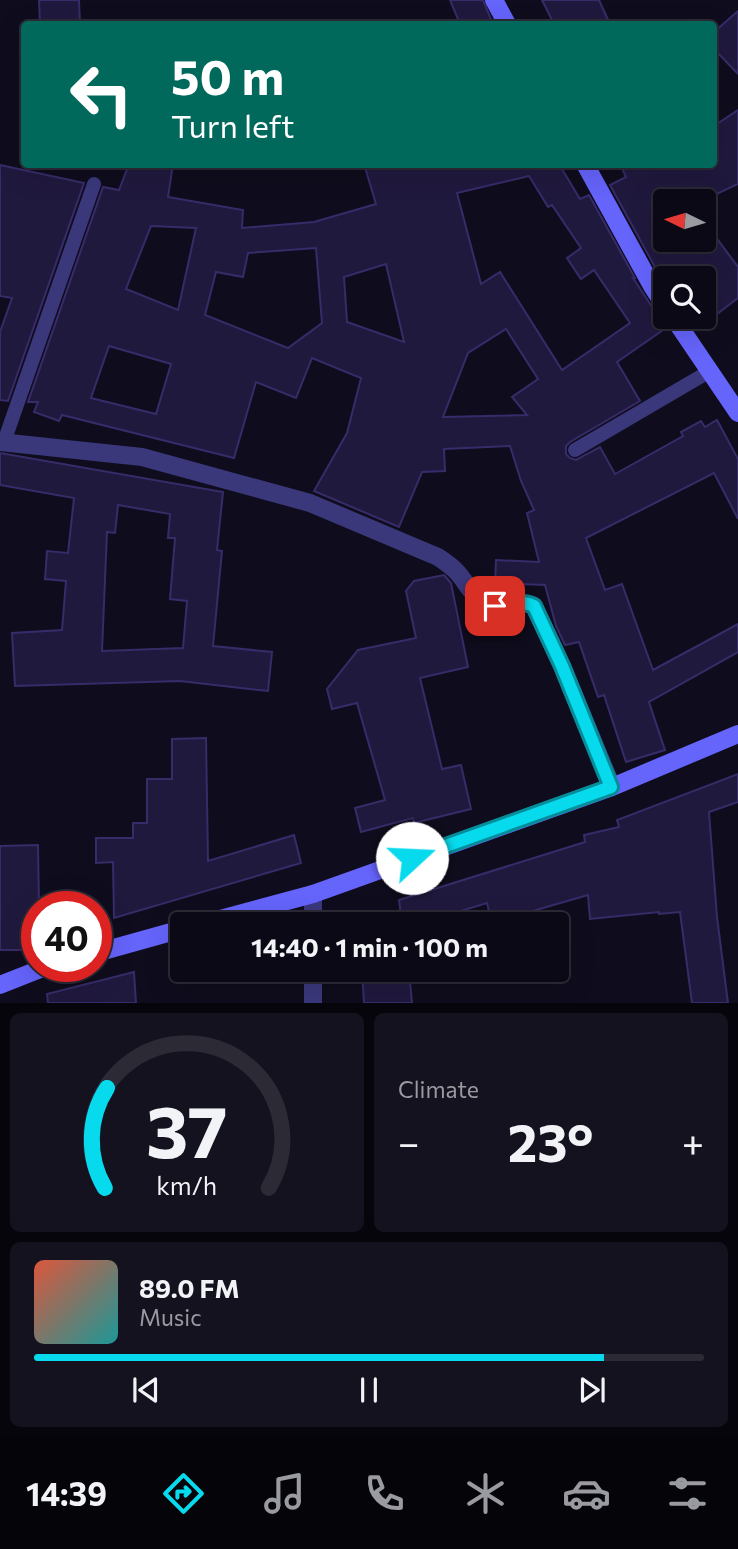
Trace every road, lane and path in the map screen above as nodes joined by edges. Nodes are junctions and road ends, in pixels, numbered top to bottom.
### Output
1 (494, 0) edge
2 (505, 21) edge
3 (586, 168) edge
4 (94, 184) dead end
5 (653, 288) edge
6 (681, 329) edge
7 (710, 371) junction
8 (738, 413) edge
9 (2, 442) edge
10 (575, 450) dead end
11 (738, 734) edge
12 (611, 787) junction
13 (313, 894) junction
14 (246, 912) edge
15 (313, 912) edge
16 (170, 932) edge
17 (112, 949) edge
18 (21, 977) edge
19 (313, 982) edge
20 (0, 985) edge
21 (313, 1003) edge

1 - 2 street
3 - 5 street
4 - 9 lane
6 - 7 street
7 - 8 street
7 - 10 lane
9 - 12 street
11 - 12 street
12 - 13 street
13 - 14 street
13 - 15 street
16 - 17 street
18 - 20 street
19 - 21 street

